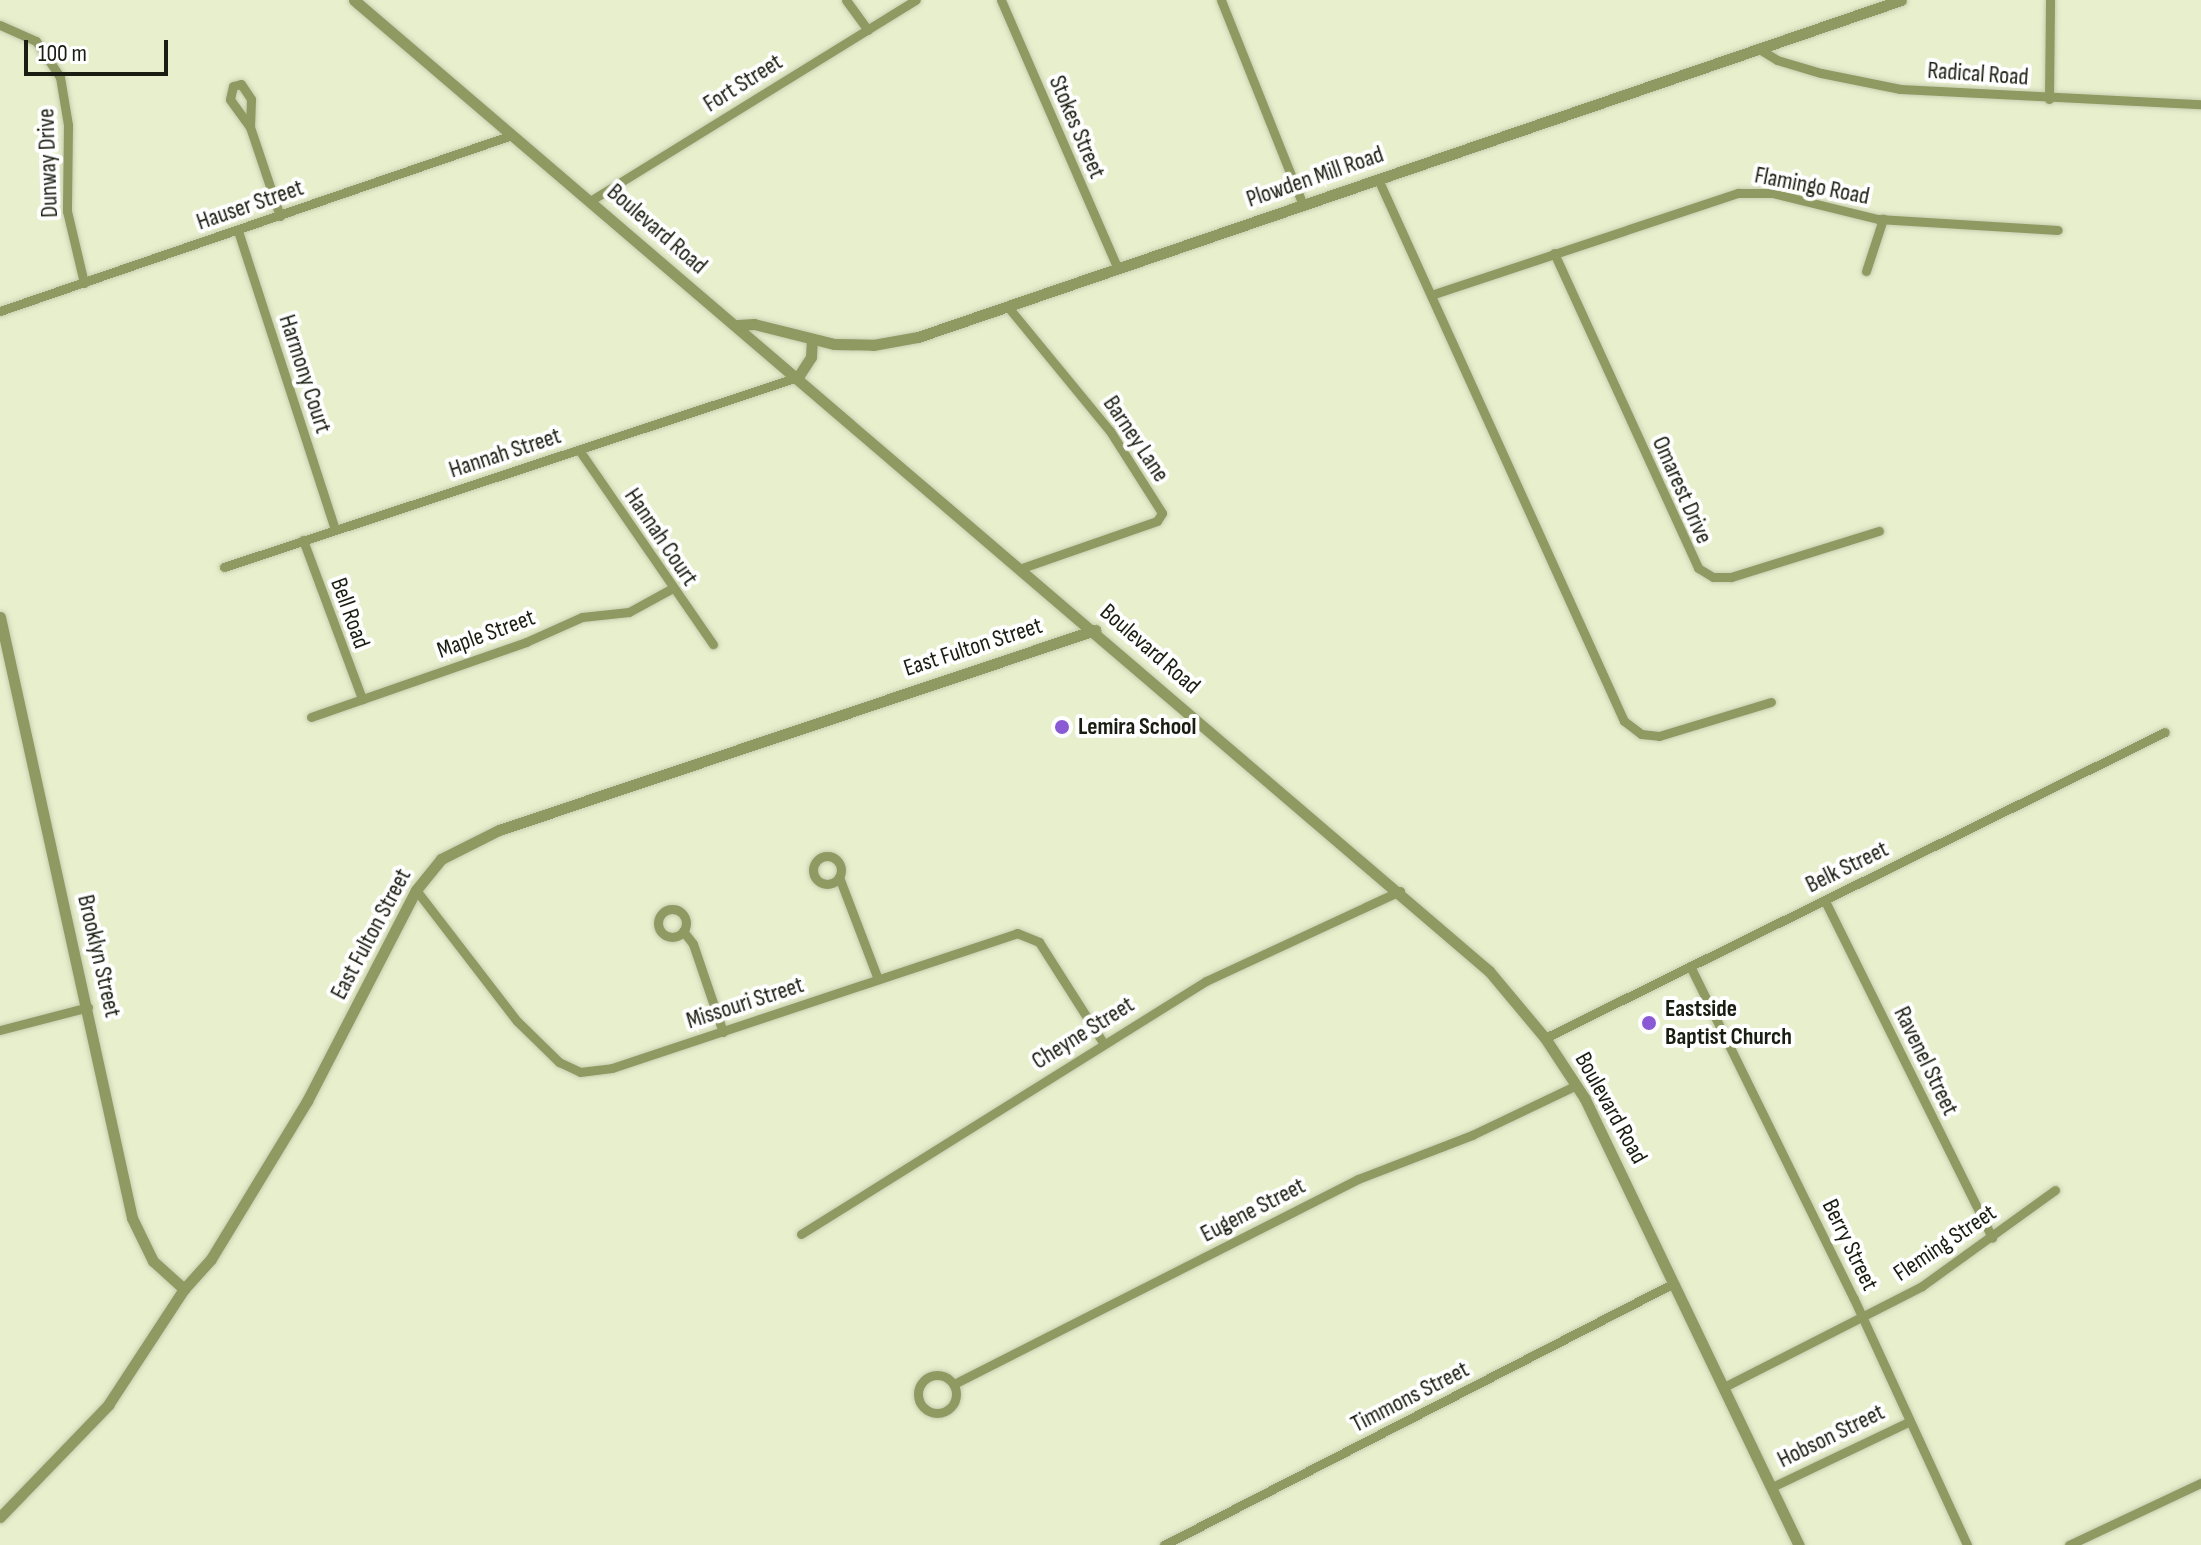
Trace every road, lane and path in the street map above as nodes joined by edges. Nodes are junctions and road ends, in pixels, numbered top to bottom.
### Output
1 (354, 0) edge
2 (846, 0) edge
3 (916, 0) edge
4 (1001, 0) edge
5 (1221, 0) edge
6 (1901, 0) edge
7 (2050, 0) edge
8 (0, 25) edge
9 (868, 30) junction
10 (1759, 49) junction
11 (2049, 99) junction
12 (2201, 104) edge
13 (250, 127) dead end
14 (512, 135) junction
15 (1378, 179) junction
16 (590, 201) junction
17 (1303, 205) junction
18 (280, 216) junction
19 (1883, 219) junction
20 (2058, 230) dead end
21 (238, 231) junction
22 (1554, 253) junction
23 (1118, 269) junction
24 (1866, 271) dead end
25 (84, 283) junction
26 (1431, 295) junction
27 (1008, 307) junction
28 (0, 311) edge
29 (737, 325) junction
30 (812, 340) junction
31 (798, 377) junction
32 (579, 450) junction
33 (335, 530) junction
34 (1879, 531) dead end
35 (303, 540) junction
36 (224, 567) dead end
37 (1022, 568) junction
38 (671, 589) junction
39 (0, 621) edge
40 (1095, 630) junction
41 (713, 644) dead end
42 (362, 699) junction
43 (1771, 702) dead end
44 (311, 717) dead end
45 (2165, 732) dead end
46 (839, 877) dead end
47 (416, 890) junction
48 (1400, 891) junction
49 (1825, 901) junction
50 (683, 931) dead end
51 (1690, 966) junction
52 (878, 979) junction
53 (88, 1007) junction
54 (0, 1030) edge
55 (723, 1032) junction
56 (1545, 1038) junction
57 (1104, 1044) junction
58 (1577, 1085) junction
59 (2055, 1190) dead end
60 (801, 1234) dead end
61 (1992, 1238) junction
62 (1674, 1283) junction
63 (184, 1289) junction
64 (1861, 1318) junction
65 (954, 1384) junction
66 (1724, 1387) junction
67 (1908, 1422) junction
68 (2201, 1483) edge
69 (1772, 1487) junction
70 (0, 1517) edge
71 (1164, 1545) edge
72 (1799, 1545) edge
73 (1967, 1545) edge
74 (2069, 1545) edge

1 - 14 street, Boulevard Road
2 - 9 street
3 - 9 street, Fort Street
4 - 23 street, Stokes Street
5 - 17 street
6 - 10 street, Plowden Mill Road
7 - 11 street
8 - 25 street, Dunway Drive
9 - 16 street, Fort Street
10 - 11 street, Radical Road
10 - 15 street, Plowden Mill Road
11 - 12 street, Radical Road
13 - 18 street
14 - 16 street, Boulevard Road
14 - 18 street, Hauser Street
15 - 17 street, Plowden Mill Road
15 - 26 street
16 - 29 street, Boulevard Road
17 - 23 street, Plowden Mill Road
18 - 21 street, Hauser Street
19 - 20 street, Flamingo Road
19 - 22 street, Flamingo Road
19 - 24 street
21 - 25 street, Hauser Street
21 - 33 street, Harmony Court
22 - 26 street, Flamingo Road
22 - 34 street, Omarest Drive
23 - 27 street, Plowden Mill Road
25 - 28 street, Hauser Street
26 - 43 street
27 - 30 street, Plowden Mill Road
27 - 37 street, Barney Lane
29 - 30 street, Plowden Mill Road
29 - 31 street, Boulevard Road
30 - 31 street
31 - 32 street, Hannah Street
31 - 37 street, Boulevard Road
32 - 33 street, Hannah Street
32 - 38 street, Hannah Court
33 - 35 street, Hannah Street
35 - 36 street, Hannah Street
35 - 42 street, Bell Road
37 - 40 street, Boulevard Road
38 - 41 street, Hannah Court
38 - 42 street, Maple Street
39 - 53 street, Brooklyn Street
40 - 47 street, East Fulton Street
40 - 48 street, Boulevard Road
42 - 44 street, Maple Street
45 - 49 street, Belk Street
46 - 52 street
47 - 55 street, Missouri Street
47 - 63 street, East Fulton Street
48 - 56 street, Boulevard Road
48 - 57 street, Cheyne Street
49 - 51 street, Belk Street
49 - 61 street, Ravenel Street
50 - 55 street
51 - 56 street, Belk Street
51 - 64 street, Berry Street
52 - 55 street, Missouri Street
52 - 57 street, Missouri Street
53 - 54 street
53 - 63 street, Brooklyn Street
56 - 58 street, Boulevard Road
57 - 60 street, Cheyne Street
58 - 62 street, Boulevard Road
58 - 65 street, Eugene Street
59 - 61 street, Fleming Street
61 - 64 street, Fleming Street
62 - 66 street, Boulevard Road
62 - 71 street, Timmons Street
63 - 70 street, East Fulton Street
64 - 66 street, Fleming Street
64 - 67 street, Berry Street
65 - 65 street, Eugene Street
66 - 69 street, Boulevard Road
67 - 69 street, Hobson Street
67 - 73 street, Berry Street
68 - 74 street
69 - 72 street, Boulevard Road

